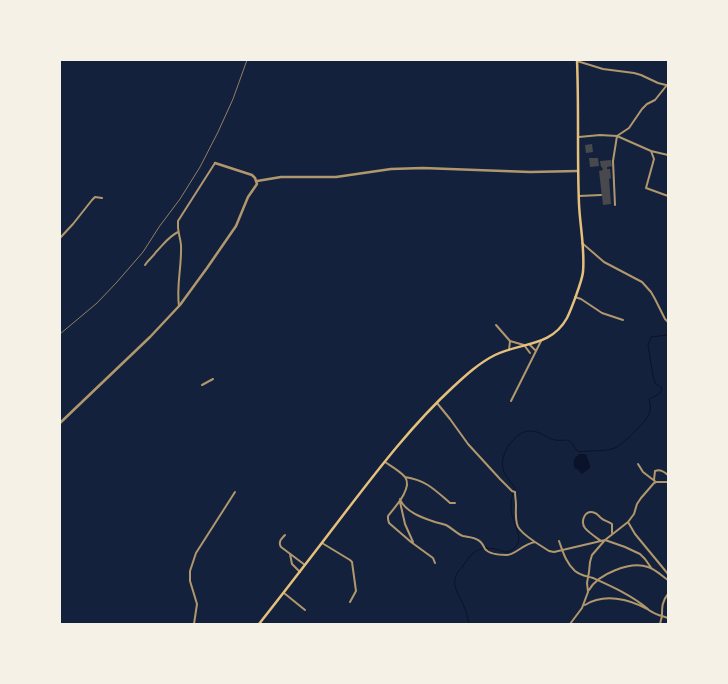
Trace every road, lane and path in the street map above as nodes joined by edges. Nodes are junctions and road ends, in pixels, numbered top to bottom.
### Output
1 (577, 61) edge
2 (662, 85) junction
3 (668, 85) edge
4 (664, 89) junction
5 (618, 136) junction
6 (578, 137) junction
7 (651, 151) junction
8 (668, 155) edge
9 (215, 163) joint
10 (578, 171) junction
11 (257, 181) junction
12 (601, 195) dead end
13 (579, 196) junction
14 (668, 196) edge
15 (102, 198) dead end
16 (614, 205) dead end
17 (178, 232) junction
18 (60, 238) edge
19 (582, 243) junction
20 (145, 265) dead end
21 (575, 297) junction
22 (179, 306) junction
23 (623, 320) dead end
24 (668, 322) edge
25 (496, 325) dead end
26 (510, 341) junction
27 (540, 341) junction
28 (529, 344) junction
29 (524, 345) junction
30 (509, 350) junction
31 (536, 352) junction
32 (530, 353) dead end
33 (213, 379) dead end
34 (202, 384) dead end
35 (511, 401) dead end
36 (437, 403) junction
37 (60, 423) edge
38 (385, 462) junction
39 (638, 464) dead end
40 (668, 475) edge
41 (405, 477) junction
42 (655, 481) junction
43 (668, 482) edge
44 (235, 492) dead end
45 (400, 499) junction
46 (454, 503) dead end
47 (628, 522) junction
48 (612, 534) junction
49 (285, 535) dead end
50 (605, 540) junction
51 (559, 541) dead end
52 (601, 541) junction
53 (535, 542) junction
54 (322, 543) junction
55 (414, 544) junction
56 (562, 550) junction
57 (290, 554) junction
58 (435, 563) dead end
59 (305, 565) junction
60 (652, 569) junction
61 (300, 572) junction
62 (668, 574) edge
63 (588, 576) junction
64 (597, 580) junction
65 (668, 580) edge
66 (588, 592) junction
67 (284, 593) junction
68 (668, 594) edge
69 (350, 602) dead end
70 (583, 606) junction
71 (648, 609) junction
72 (305, 610) dead end
73 (662, 616) junction
74 (668, 618) edge
75 (194, 624) edge
76 (259, 624) edge
77 (570, 624) edge
78 (660, 624) edge

1 - 2 street
1 - 6 main road
2 - 3 street
2 - 4 street
3 - 4 street
4 - 5 street
5 - 6 street
5 - 7 street
5 - 16 street
6 - 10 main road
7 - 8 street
7 - 14 street
9 - 11 street
9 - 17 street
10 - 11 street
10 - 13 main road
11 - 22 street
12 - 13 street
13 - 19 main road
15 - 18 street
17 - 20 street
17 - 22 street
19 - 21 main road
19 - 24 street
21 - 23 street
21 - 27 main road
22 - 37 street
25 - 26 street
26 - 29 street
26 - 30 street
27 - 28 main road
27 - 31 street
28 - 29 main road
28 - 31 street
29 - 30 main road
29 - 32 street
30 - 36 main road
31 - 35 street
33 - 34 street
36 - 38 main road
36 - 53 street
38 - 41 street
38 - 54 main road
39 - 42 street
40 - 42 street
41 - 45 street
41 - 46 street
42 - 43 street
42 - 47 street
44 - 75 street
45 - 53 street
45 - 55 street
45 - 55 street
47 - 48 street
47 - 62 street
48 - 50 street
48 - 52 street
49 - 57 street
50 - 52 street
50 - 60 street
50 - 63 street
51 - 56 street
52 - 56 street
53 - 56 street
54 - 59 main road
54 - 69 street
55 - 58 street
56 - 63 street
57 - 59 street
57 - 61 street
59 - 61 main road
60 - 64 street
60 - 65 street
61 - 67 main road
63 - 64 street
63 - 66 street
64 - 66 street
64 - 71 street
66 - 70 street
67 - 72 street
67 - 76 main road
68 - 73 street
70 - 71 street
70 - 77 street
71 - 73 street
73 - 74 street
73 - 78 street

